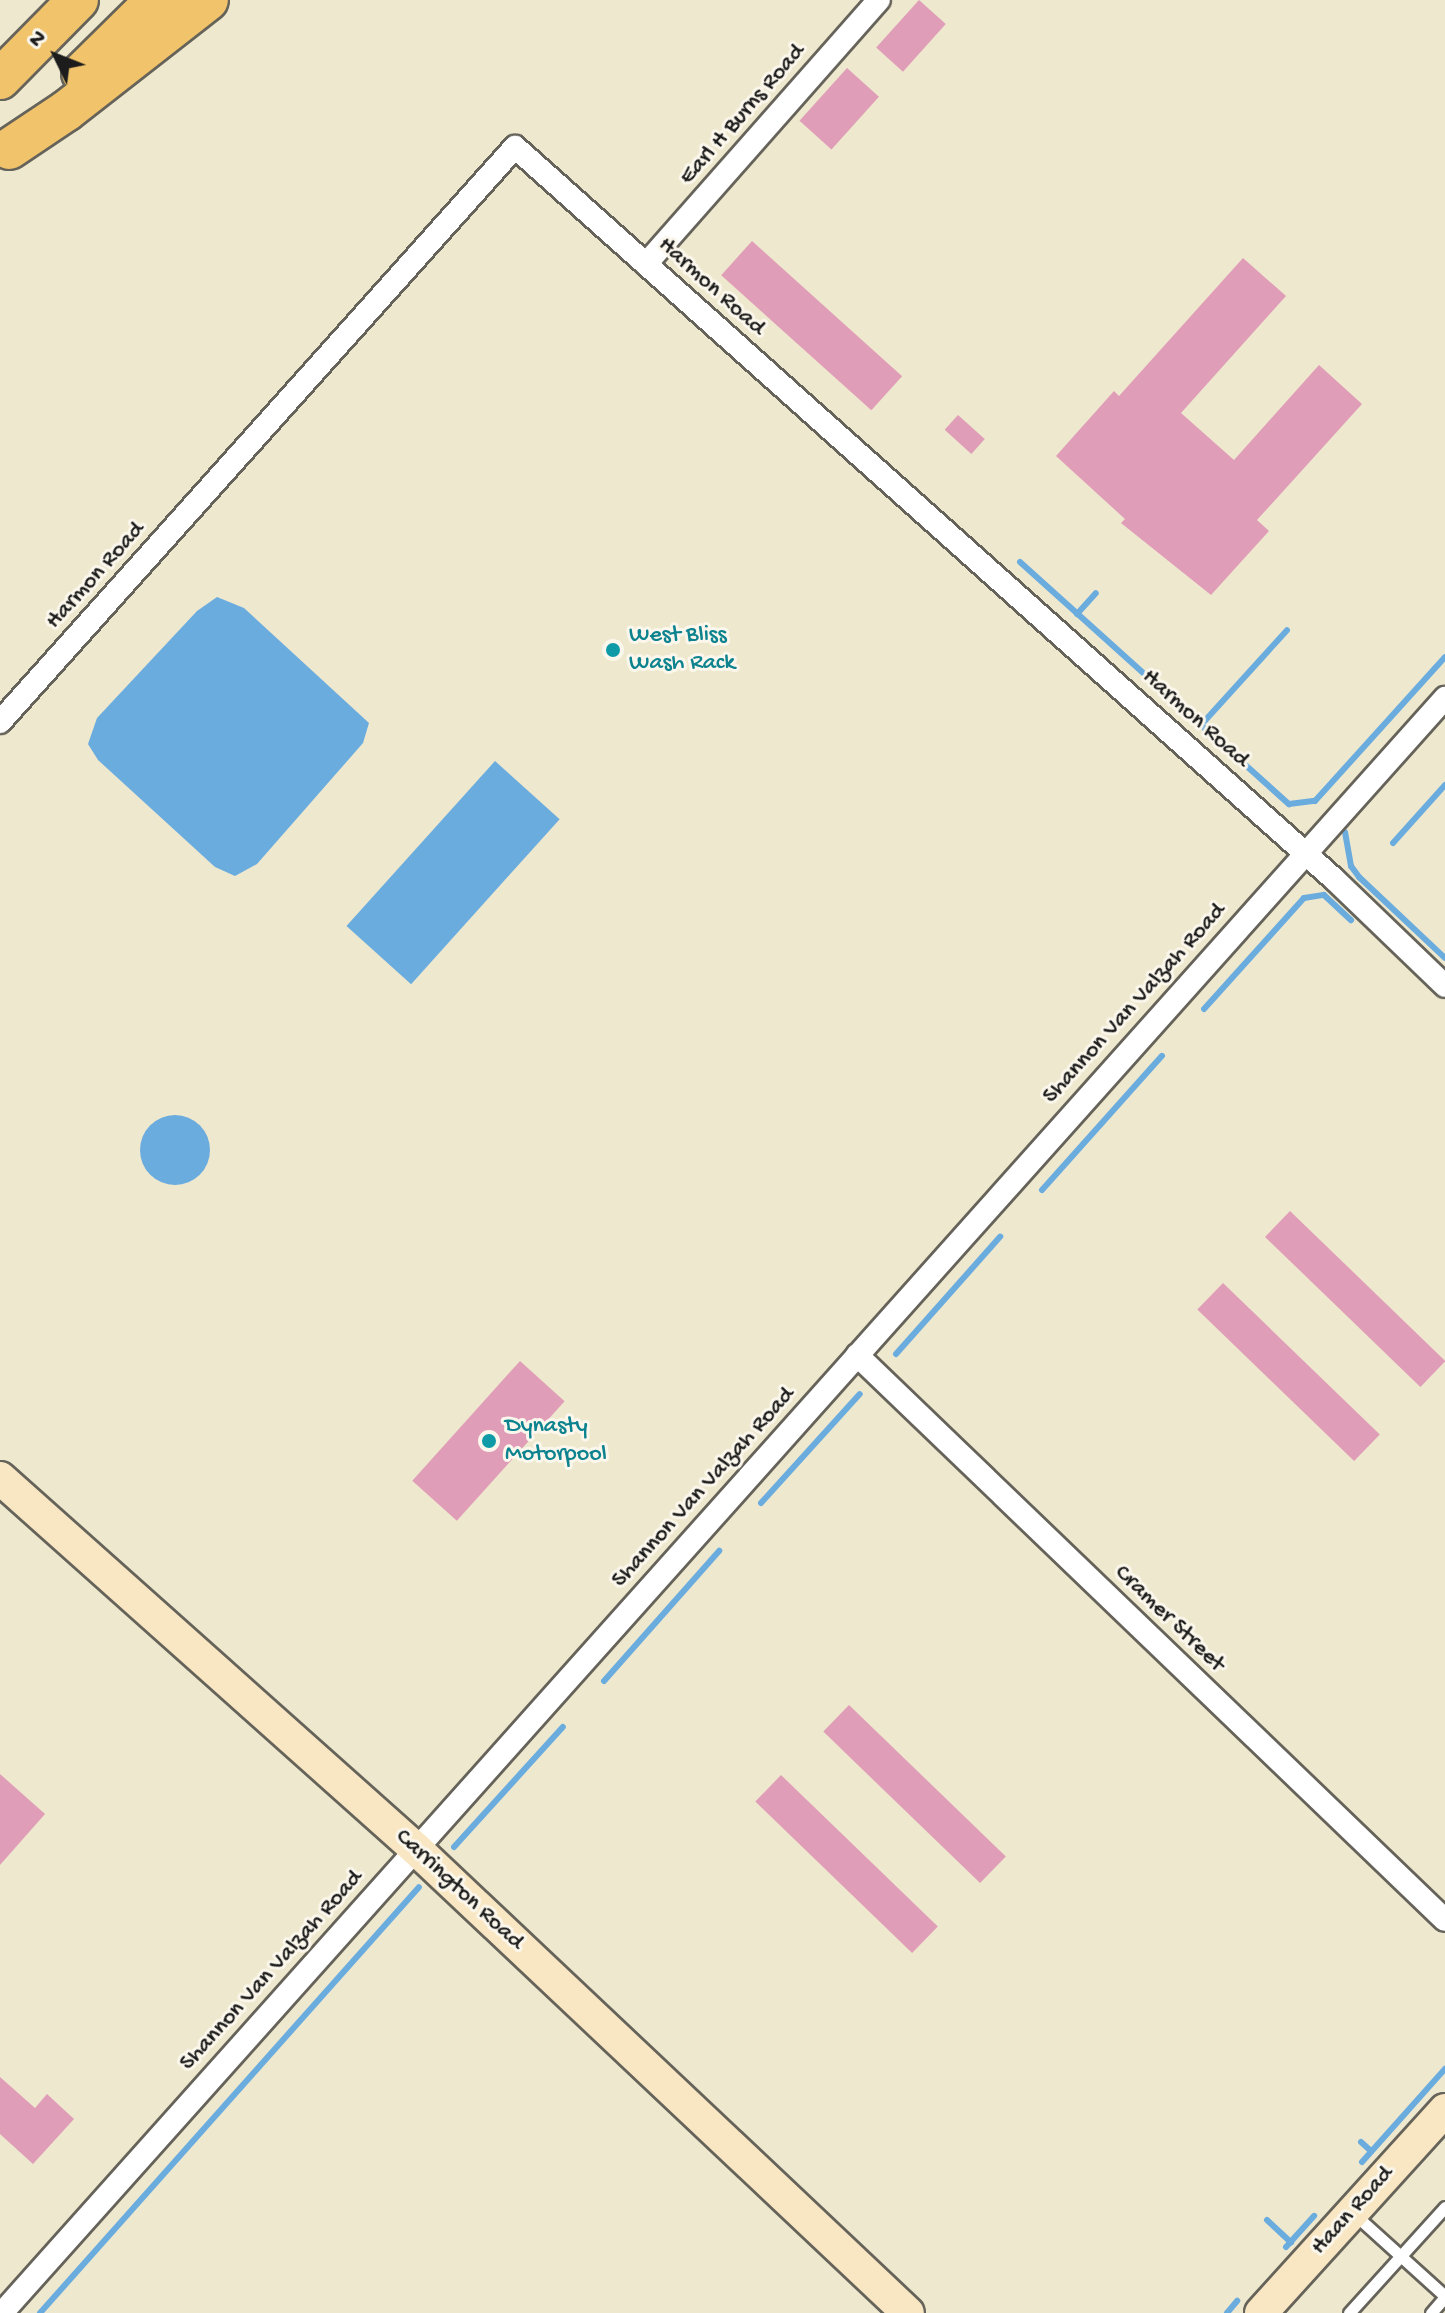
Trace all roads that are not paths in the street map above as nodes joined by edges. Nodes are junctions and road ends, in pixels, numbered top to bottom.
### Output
1 (78, 0) edge
2 (156, 0) edge
3 (208, 0) edge
4 (879, 0) edge
5 (0, 79) edge
6 (4, 153) edge
7 (646, 264) junction
8 (1445, 698) edge
9 (0, 722) edge
10 (1305, 853) junction
11 (1445, 986) edge
12 (857, 1355) junction
13 (0, 1478) edge
14 (416, 1849) junction
15 (1445, 1920) edge
16 (1445, 2110) edge
17 (1445, 2207) edge
18 (1352, 2213) junction
19 (1401, 2256) junction
20 (1445, 2296) edge
21 (2, 2313) edge
22 (908, 2313) edge
23 (1261, 2313) edge
24 (1349, 2313) edge
25 (1431, 2313) edge

1 - 5 highway
2 - 6 highway
3 - 6 highway
4 - 7 street, Earl H Burns Road
7 - 9 street, Harmon Road
7 - 10 street, Harmon Road
8 - 10 street, Shannon Van Valzah Road
10 - 11 street, Harmon Road
10 - 12 street, Shannon Van Valzah Road
12 - 14 street, Shannon Van Valzah Road
12 - 15 street, Cramer Street
13 - 14 street, Carrington Road
14 - 21 street, Shannon Van Valzah Road
14 - 22 street, Carrington Road
16 - 18 street, Haan Road
17 - 19 lane
18 - 19 lane
18 - 23 street, Haan Road
19 - 20 lane
19 - 24 lane
20 - 25 lane

